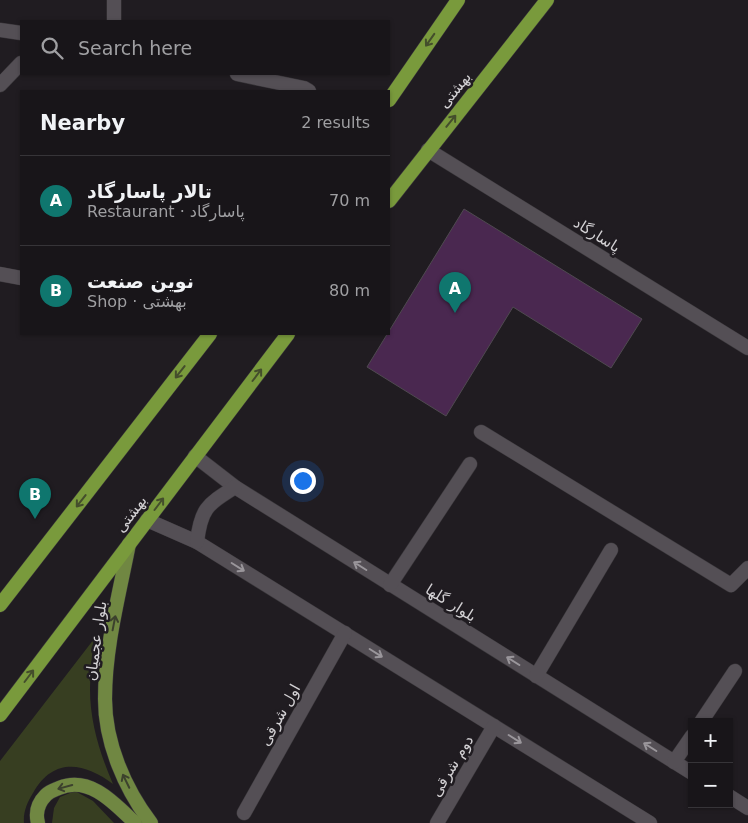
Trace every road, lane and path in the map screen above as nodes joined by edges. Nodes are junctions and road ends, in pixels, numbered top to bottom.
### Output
1 (114, 0) edge
2 (458, 0) edge
3 (547, 0) edge
4 (114, 20) edge
5 (0, 30) edge
6 (20, 34) edge
7 (20, 64) edge
8 (242, 75) edge
9 (0, 85) edge
10 (308, 90) edge
11 (390, 99) edge
12 (428, 150) junction
13 (390, 200) edge
14 (0, 274) edge
15 (20, 278) edge
16 (209, 335) edge
17 (287, 335) edge
18 (748, 348) edge
19 (481, 432) dead end
20 (195, 456) junction
21 (470, 464) dead end
22 (235, 487) junction
23 (147, 520) junction
24 (197, 542) junction
25 (129, 544) junction
26 (611, 550) dead end
27 (748, 568) edge
28 (390, 585) junction
29 (1, 600) edge
30 (345, 633) junction
31 (735, 671) dead end
32 (536, 676) junction
33 (0, 715) edge
34 (704, 718) edge
35 (494, 726) junction
36 (688, 742) edge
37 (674, 762) junction
38 (688, 771) edge
39 (733, 799) edge
40 (748, 808) edge
41 (244, 812) dead end
42 (632, 818) edge
43 (38, 823) edge
44 (135, 823) edge
45 (151, 823) edge
46 (437, 823) edge
47 (650, 823) edge

1 - 4 street
2 -> 11 highway
12 -> 3 highway, بهشتی
5 - 6 street
7 - 9 street
8 - 10 street
12 - 13 highway, بهشتی
12 - 18 street, پاسارگاد
14 - 15 street
16 -> 29 highway
20 -> 17 highway, بهشتی
19 - 27 street
20 - 22 street, بلوار گلها
23 -> 20 highway, بهشتی
21 - 28 street
22 - 24 street
28 -> 22 street, بلوار گلها
23 - 24 street
23 - 25 highway, بهشتی
24 -> 30 street
33 -> 25 highway, بهشتی
45 -> 25 main road, بلوار عجمیان
26 - 32 street
32 -> 28 street, بلوار گلها
30 -> 35 street
30 - 41 street, اول شرقی
31 - 34 street
37 -> 32 street, بلوار گلها
35 -> 42 street
35 - 46 street, دوم شرقی
36 - 37 street
37 - 38 street, بلوار گلها
39 - 40 street
42 - 47 street
44 -> 43 main road

